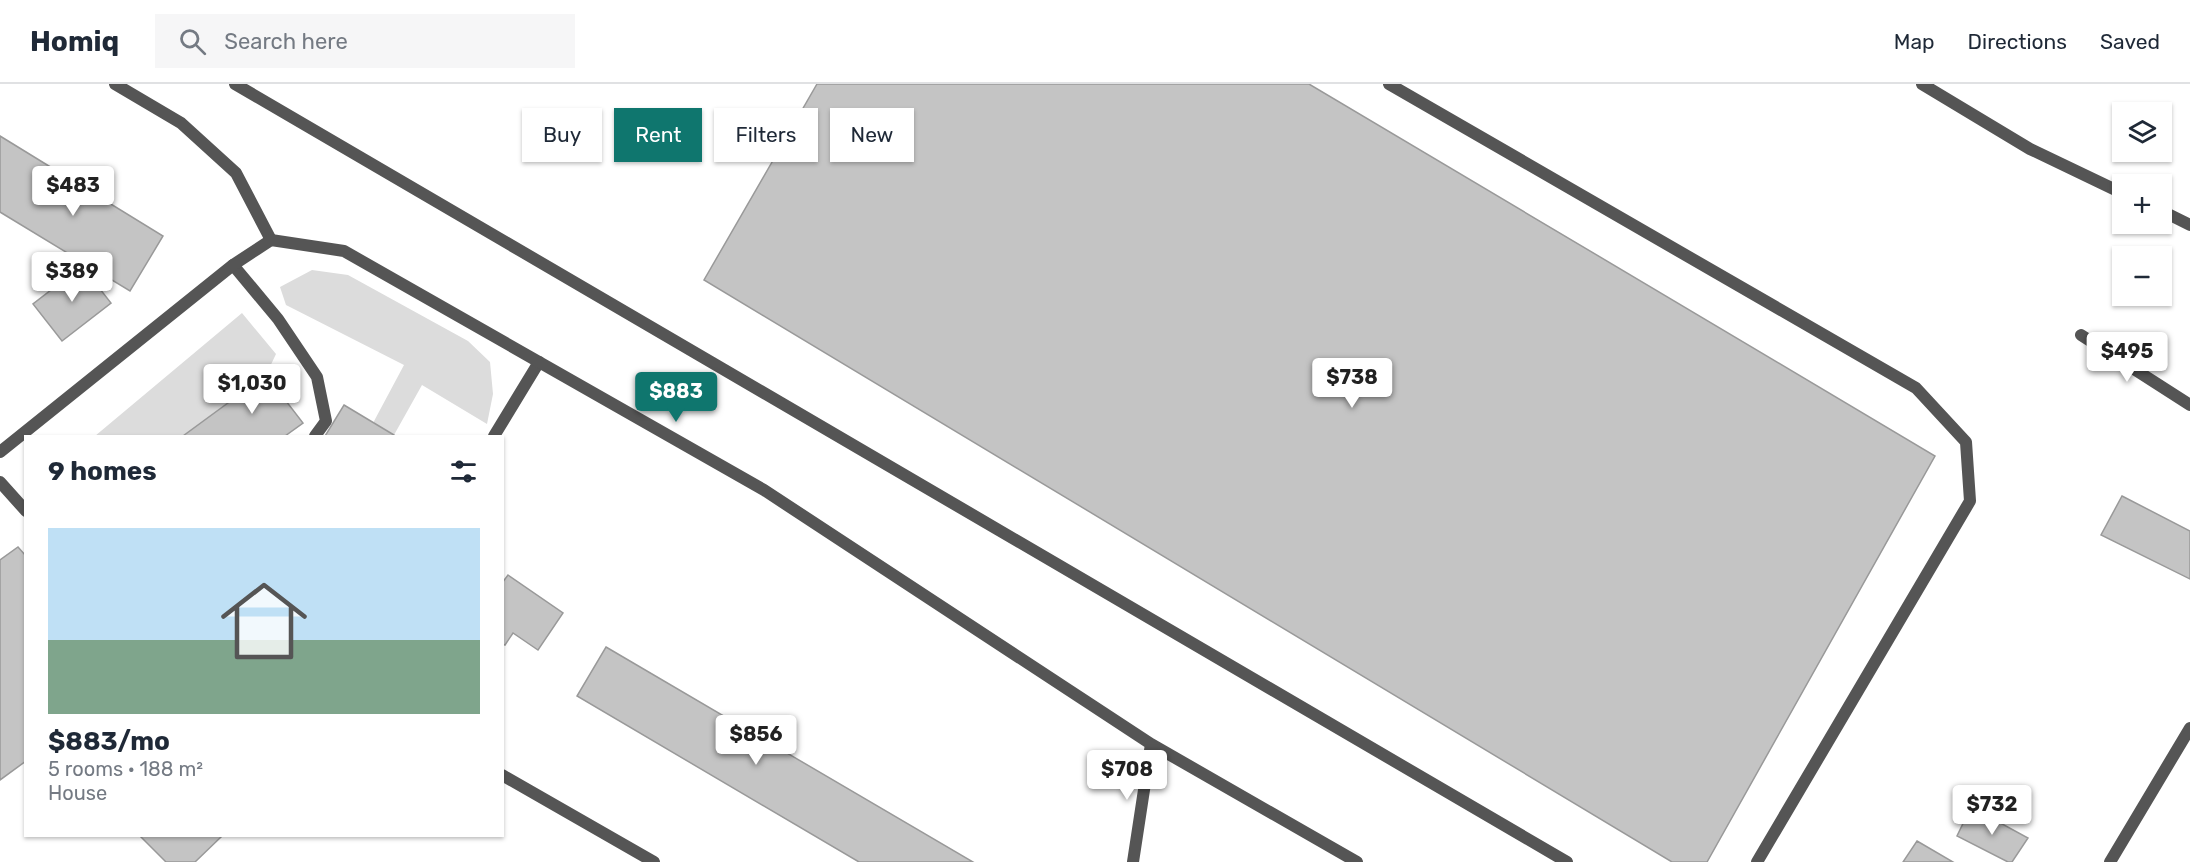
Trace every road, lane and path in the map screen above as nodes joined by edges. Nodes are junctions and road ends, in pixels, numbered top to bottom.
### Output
1 (115, 84) edge
2 (235, 84) edge
3 (1389, 84) edge
4 (1922, 84) edge
5 (2112, 188) edge
6 (2172, 216) edge
7 (2190, 225) edge
8 (271, 240) junction
9 (233, 265) junction
10 (2081, 335) dead end
11 (539, 362) junction
12 (2190, 405) edge
13 (316, 435) edge
14 (495, 435) edge
15 (0, 452) edge
16 (0, 482) edge
17 (24, 510) edge
18 (2190, 729) edge
19 (1151, 744) junction
20 (504, 776) edge
21 (654, 862) edge
22 (1133, 862) edge
23 (1357, 862) edge
24 (1567, 862) edge
25 (1757, 862) edge
26 (2110, 862) edge

1 - 8 street
2 - 24 street
3 - 25 street
4 - 5 street
6 - 7 street
8 - 9 street
8 - 11 street
9 - 13 street
9 - 15 street
10 - 12 street
11 - 14 street
11 - 19 street
16 - 17 street
18 - 26 street
19 - 22 street
19 - 23 street
20 - 21 street

